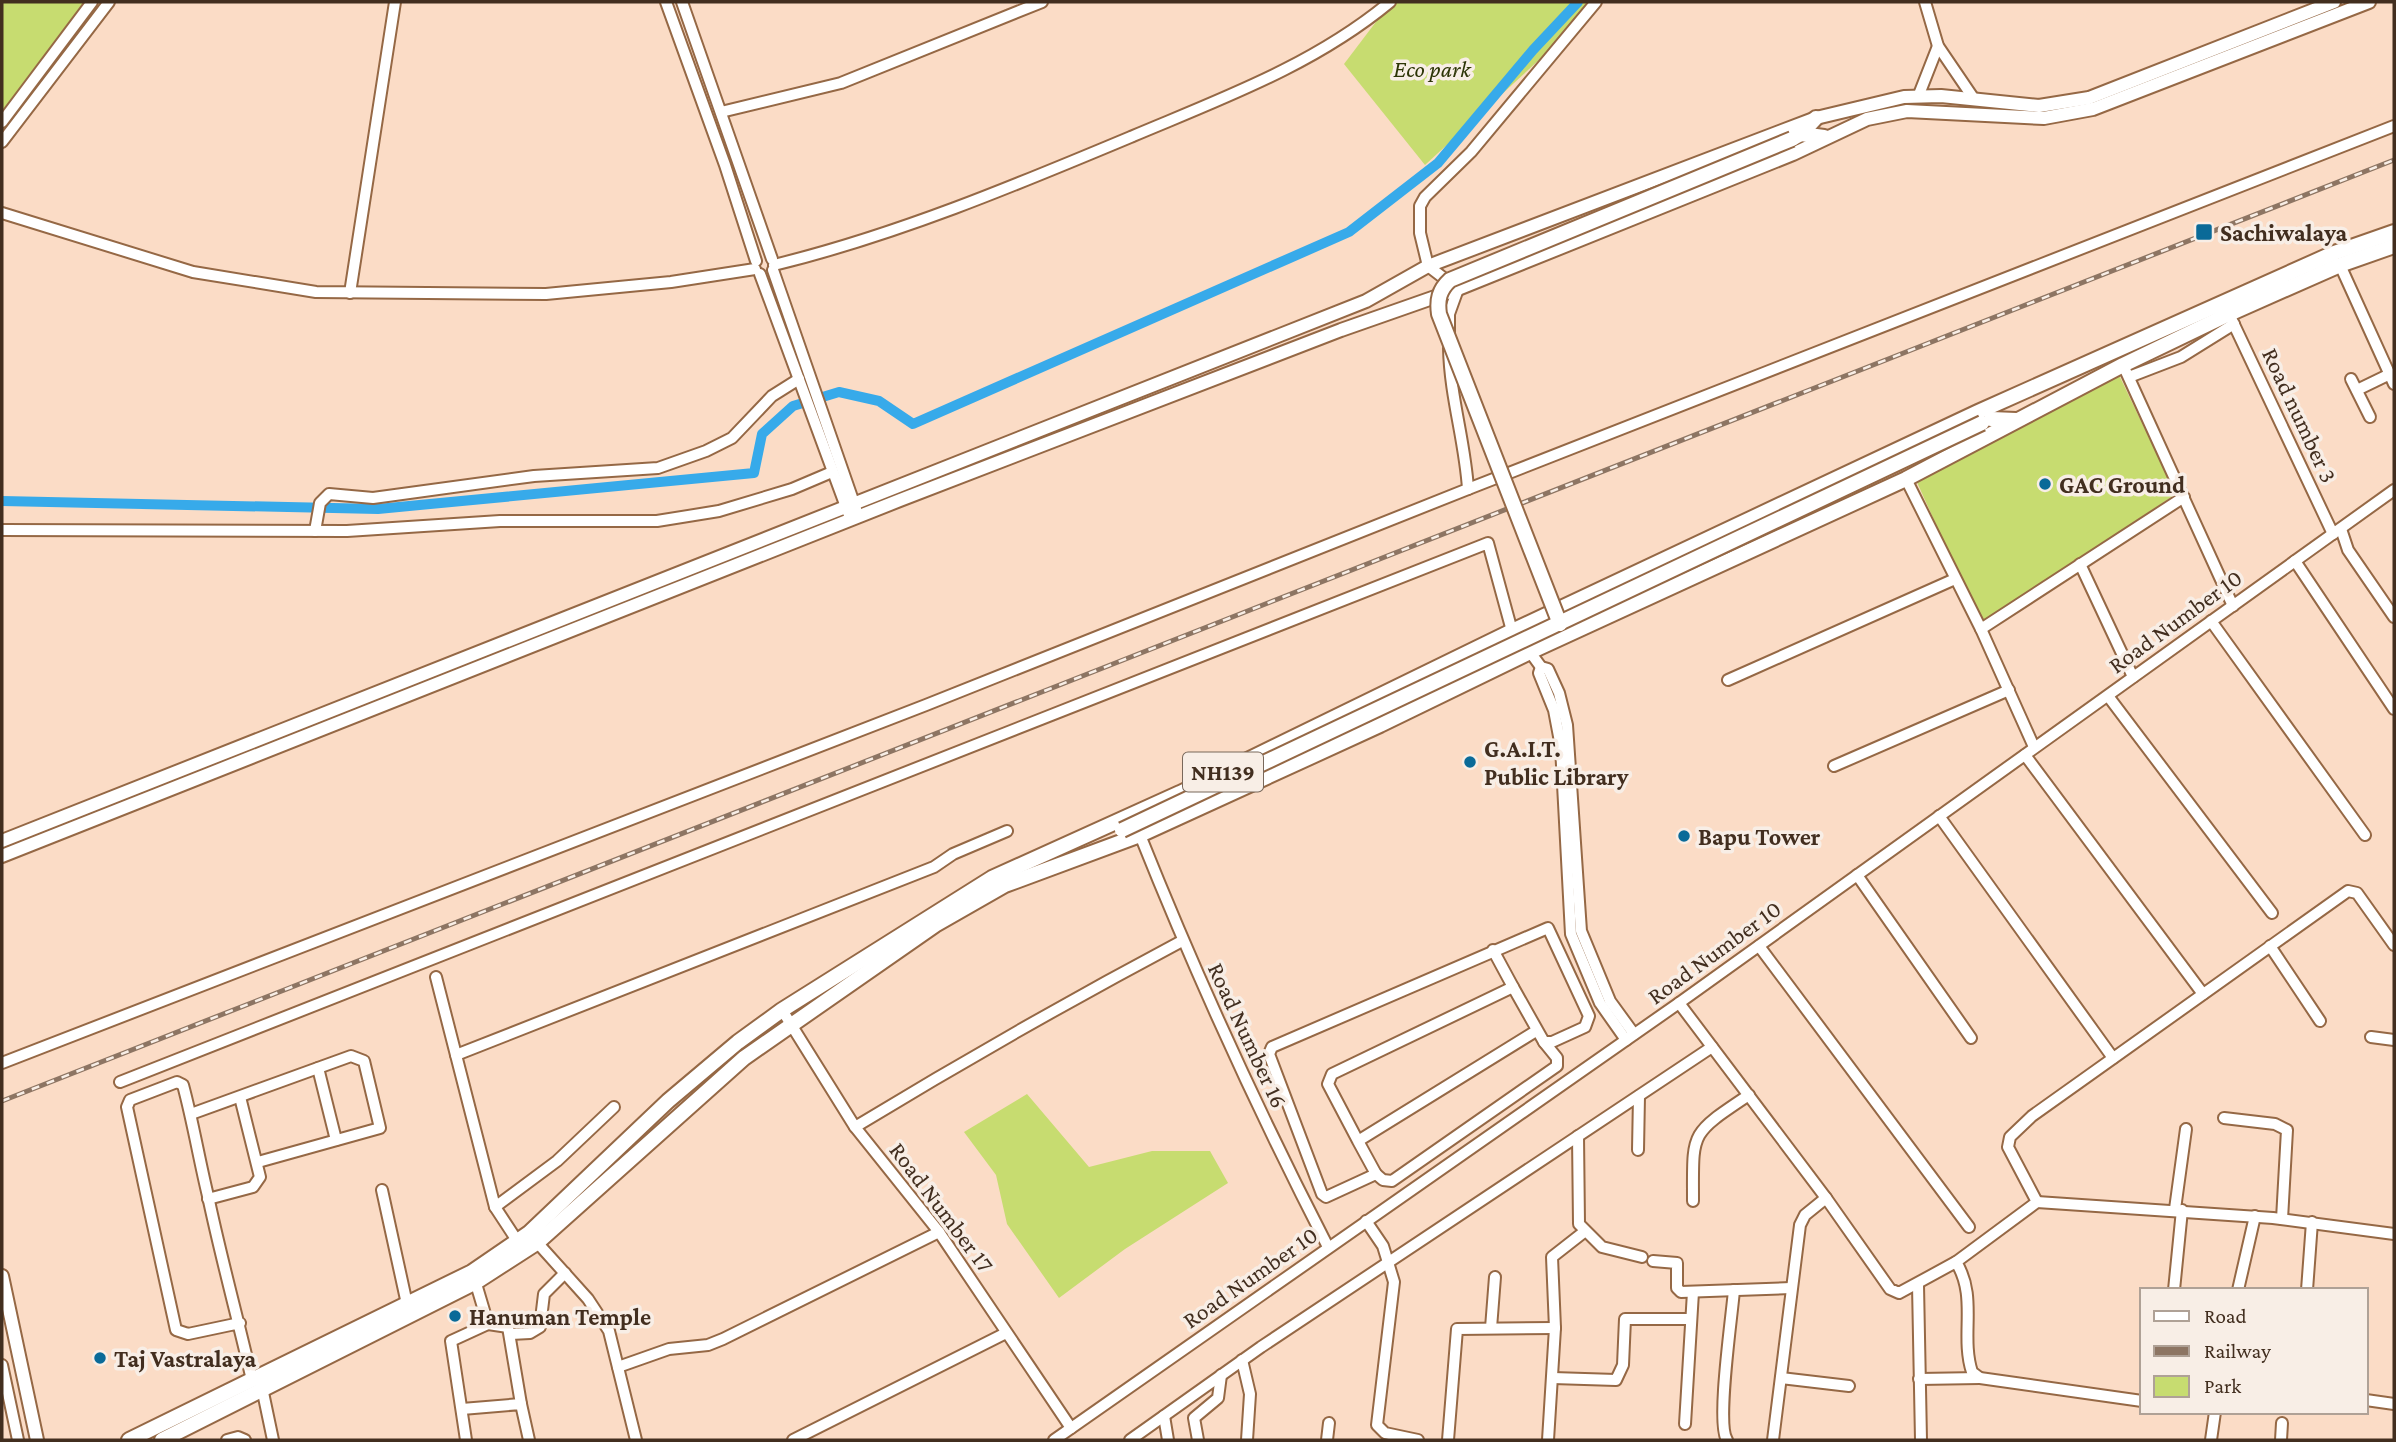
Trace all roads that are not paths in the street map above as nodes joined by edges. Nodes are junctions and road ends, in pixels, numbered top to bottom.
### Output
1 (92, 2) edge
2 (109, 2) edge
3 (395, 2) edge
4 (666, 2) edge
5 (682, 2) edge
6 (1042, 2) edge
7 (1390, 2) edge
8 (1596, 2) edge
9 (1925, 2) edge
10 (2334, 2) edge
11 (2369, 2) edge
12 (1938, 46) junction
13 (1918, 97) junction
14 (1973, 99) junction
15 (721, 112) junction
16 (1816, 118) junction
17 (2, 122) edge
18 (2394, 127) edge
19 (1797, 136) junction
20 (1825, 137) junction
21 (2, 142) edge
22 (2, 213) edge
23 (2394, 232) edge
24 (2394, 246) edge
25 (773, 265) junction
26 (2340, 265) junction
27 (1428, 266) junction
28 (757, 268) junction
29 (1458, 289) junction
30 (350, 293) junction
31 (2231, 319) junction
32 (2126, 371) junction
33 (2351, 379) dead end
34 (2392, 379) edge
35 (803, 382) junction
36 (2357, 390) junction
37 (2008, 401) junction
38 (815, 410) junction
39 (2370, 417) dead end
40 (2017, 420) junction
41 (1987, 421) junction
42 (832, 472) junction
43 (1906, 479) junction
44 (1468, 489) junction
45 (2394, 490) edge
46 (2183, 497) junction
47 (852, 511) junction
48 (2, 530) edge
49 (315, 531) junction
50 (2337, 531) junction
51 (2295, 561) junction
52 (2080, 564) junction
53 (1955, 579) junction
54 (1594, 592) junction
55 (2233, 606) junction
56 (2394, 617) edge
57 (1605, 618) junction
58 (2211, 621) junction
59 (1560, 624) junction
60 (1981, 629) junction
61 (1512, 631) junction
62 (1530, 652) junction
63 (2133, 677) junction
64 (1728, 680) dead end
65 (2009, 690) junction
66 (2108, 695) junction
67 (2394, 709) edge
68 (2035, 747) junction
69 (2025, 755) junction
70 (1834, 766) dead end
71 (1940, 816) junction
72 (1098, 830) junction
73 (1007, 831) dead end
74 (1118, 831) junction
75 (1139, 835) junction
76 (2365, 835) dead end
77 (2, 841) edge
78 (1105, 846) junction
79 (2, 856) edge
80 (1857, 875) junction
81 (2272, 913) dead end
82 (1182, 941) junction
83 (1759, 946) junction
84 (2270, 946) junction
85 (2394, 946) edge
86 (1493, 950) junction
87 (436, 977) dead end
88 (1513, 987) junction
89 (2203, 994) junction
90 (1679, 1003) junction
91 (1606, 1004) junction
92 (782, 1010) junction
93 (1588, 1016) junction
94 (2320, 1021) dead end
95 (789, 1024) junction
96 (1536, 1031) junction
97 (1630, 1037) junction
98 (2371, 1037) dead end
99 (1971, 1038) dead end
100 (2394, 1040) edge
101 (1544, 1042) junction
102 (1712, 1047) junction
103 (456, 1055) junction
104 (2113, 1058) junction
105 (2, 1063) edge
106 (318, 1068) junction
107 (120, 1082) dead end
108 (1749, 1095) junction
109 (1639, 1096) junction
110 (240, 1097) junction
111 (614, 1107) dead end
112 (191, 1114) junction
113 (2224, 1118) dead end
114 (855, 1126) junction
115 (2186, 1129) dead end
116 (1578, 1136) junction
117 (336, 1140) junction
118 (1358, 1141) junction
119 (1638, 1150) dead end
120 (258, 1162) junction
121 (1376, 1174) junction
122 (382, 1190) dead end
123 (1826, 1198) junction
124 (208, 1199) junction
125 (1693, 1201) dead end
126 (2037, 1202) junction
127 (495, 1207) junction
128 (2179, 1210) junction
129 (2255, 1216) junction
130 (2282, 1219) junction
131 (1366, 1221) junction
132 (2312, 1222) junction
133 (1969, 1227) dead end
134 (939, 1232) junction
135 (1584, 1232) junction
136 (2394, 1234) edge
137 (528, 1239) junction
138 (1328, 1247) junction
139 (1956, 1262) junction
140 (1390, 1263) junction
141 (565, 1273) junction
142 (2, 1276) edge
143 (474, 1277) junction
144 (1495, 1277) dead end
145 (1918, 1285) junction
146 (1791, 1288) junction
147 (2174, 1288) edge
148 (2238, 1288) edge
149 (2307, 1288) edge
150 (1734, 1290) junction
151 (1693, 1292) junction
152 (407, 1304) junction
153 (1691, 1319) junction
154 (240, 1323) junction
155 (488, 1324) junction
156 (1491, 1328) junction
157 (1555, 1328) junction
158 (1006, 1333) junction
159 (510, 1334) junction
160 (1242, 1360) junction
161 (2, 1364) edge
162 (618, 1367) junction
163 (1221, 1375) junction
164 (1553, 1378) junction
165 (1781, 1378) junction
166 (1980, 1378) junction
167 (1919, 1379) junction
168 (258, 1382) junction
169 (1849, 1386) dead end
170 (2368, 1400) edge
171 (2140, 1401) edge
172 (521, 1404) junction
173 (2394, 1404) edge
174 (461, 1409) junction
175 (2216, 1414) edge
176 (1164, 1416) junction
177 (1329, 1423) dead end
178 (2282, 1423) dead end
179 (1685, 1424) dead end
180 (1377, 1425) junction
181 (1071, 1428) junction
182 (1398, 1438) edge
183 (18, 1440) edge
184 (37, 1440) edge
185 (130, 1440) edge
186 (162, 1440) edge
187 (227, 1440) edge
188 (244, 1440) edge
189 (273, 1440) edge
190 (466, 1440) edge
191 (529, 1440) edge
192 (636, 1440) edge
193 (793, 1440) edge
194 (1054, 1440) edge
195 (1130, 1440) edge
196 (1168, 1440) edge
197 (1198, 1440) edge
198 (1247, 1440) edge
199 (1326, 1440) edge
200 (1375, 1440) edge
201 (1418, 1440) edge
202 (1448, 1440) edge
203 (1548, 1440) edge
204 (1727, 1440) edge
205 (1773, 1440) edge
206 (1921, 1440) edge
207 (2211, 1440) edge
208 (2281, 1440) edge

1 - 17 street
2 - 21 street
3 - 30 street
4 - 28 street
5 - 15 street
6 - 15 street
7 - 25 street
8 - 27 street
9 - 12 street
10 - 14 main road
11 - 20 main road
12 - 13 street
12 - 14 street
13 - 14 main road
13 - 16 main road
15 - 25 street
16 - 19 highway
16 - 27 main road
18 - 44 street
19 - 20 highway
19 - 59 highway, bridge
20 - 29 main road
22 - 30 street
23 - 37 highway, NH139
24 - 26 highway, NH139
25 - 28 street
25 - 28 street
25 - 35 street
26 - 31 highway, NH139
26 - 34 street
27 - 29 street
27 - 47 main road
28 - 30 street
28 - 35 street
29 - 44 street
29 - 47 main road
31 - 32 highway, NH139
31 - 50 street, Road number 3
32 - 40 highway, NH139
32 - 46 street
33 - 36 street
34 - 36 street
35 - 38 street
35 - 49 street
36 - 39 street
37 - 41 highway
37 - 54 highway, NH139
38 - 42 street
38 - 47 street
40 - 41 highway
40 - 43 highway, NH139
41 - 59 highway, bridge
42 - 47 street
42 - 49 street
43 - 53 street
43 - 57 highway, NH139
44 - 105 street
45 - 50 street, Road Number 10
46 - 52 street
46 - 55 street
47 - 77 main road
47 - 79 main road
48 - 49 street
50 - 51 street, Road Number 10
50 - 56 street, Road number 3
51 - 55 street, Road Number 10
51 - 67 street
52 - 60 street
52 - 63 street
53 - 60 street
53 - 64 street
54 - 57 highway
54 - 61 highway, NH139
55 - 58 street, Road Number 10
57 - 62 highway, NH139
58 - 63 street, Road Number 10
58 - 76 street
59 - 74 highway, bridge
60 - 65 street
61 - 62 street
61 - 72 highway, NH139
61 - 107 street
62 - 75 highway, NH139
62 - 91 street
63 - 66 street, Road Number 10
65 - 68 street
65 - 70 street
66 - 68 street, Road Number 10
66 - 81 street
68 - 69 street, Road Number 10
69 - 71 street, Road Number 10
69 - 89 street
71 - 80 street, Road Number 10
71 - 104 street
72 - 74 highway
72 - 92 highway, NH139
73 - 103 street
74 - 78 highway
75 - 78 highway, NH139
75 - 82 street, Road Number 16
78 - 95 highway, NH139
80 - 83 street, Road Number 10
80 - 99 street
82 - 114 street
82 - 138 street, Road Number 16
83 - 90 street, Road Number 10
83 - 133 street
84 - 85 street
84 - 89 street
84 - 94 street
86 - 88 street
86 - 93 street
86 - 121 street
87 - 103 street
88 - 96 street
88 - 118 street
89 - 104 street
90 - 97 street, Road Number 10
90 - 102 street
91 - 93 street
91 - 97 street
92 - 95 street, Road Number 17
92 - 137 highway, NH139
93 - 101 street
95 - 114 street, Road Number 17
95 - 137 highway, NH139
96 - 101 street
96 - 118 street
97 - 131 street, Road Number 10
98 - 100 street
101 - 121 street
102 - 108 street
102 - 109 street
103 - 127 street
104 - 126 street
106 - 110 street
106 - 117 street
106 - 117 street
108 - 123 street
108 - 125 street
109 - 116 street
109 - 119 street
110 - 112 street
110 - 120 street
111 - 127 street
112 - 124 street
112 - 154 street
113 - 130 street
114 - 134 street, Road Number 17
115 - 128 street
116 - 135 street
116 - 140 street
117 - 120 street
118 - 121 street
120 - 124 street
122 - 152 street
123 - 145 street
123 - 146 street
124 - 154 street
126 - 128 street
126 - 139 street
127 - 137 street
128 - 129 street
128 - 147 street
129 - 130 street
129 - 148 street
130 - 132 street
131 - 138 street, Road Number 10
131 - 140 street
132 - 136 street
132 - 149 street
134 - 158 street, Road Number 17
134 - 162 street
135 - 151 street
135 - 157 street
137 - 141 street
137 - 143 highway, NH139
138 - 181 street, Road Number 10
139 - 145 street
139 - 166 street
140 - 160 street
140 - 180 street
141 - 159 street
141 - 162 street
142 - 184 main road
143 - 152 highway, NH139
143 - 155 street
143 - 168 highway, NH139
144 - 156 street
145 - 167 street
146 - 150 street
146 - 165 street
150 - 151 street
150 - 204 street
151 - 153 street
152 - 168 highway, NH139
153 - 164 street
153 - 179 street
154 - 168 street
155 - 159 street
155 - 174 street
156 - 157 street
156 - 202 street
157 - 164 street
158 - 181 street, Road Number 17
158 - 193 street
159 - 172 street
160 - 163 street
160 - 198 street
161 - 183 street
162 - 192 street
163 - 176 street
163 - 197 street
164 - 203 street
165 - 169 street
165 - 205 street
166 - 167 street
166 - 171 street
167 - 206 street
168 - 185 highway, NH139
168 - 186 highway, NH139
168 - 189 street
170 - 173 street
172 - 174 street
172 - 191 street
174 - 190 street
175 - 207 street
176 - 195 street
176 - 196 street
177 - 199 street
178 - 208 street
180 - 182 street
180 - 200 street
181 - 194 street, Road Number 10
182 - 201 street
187 - 188 street

